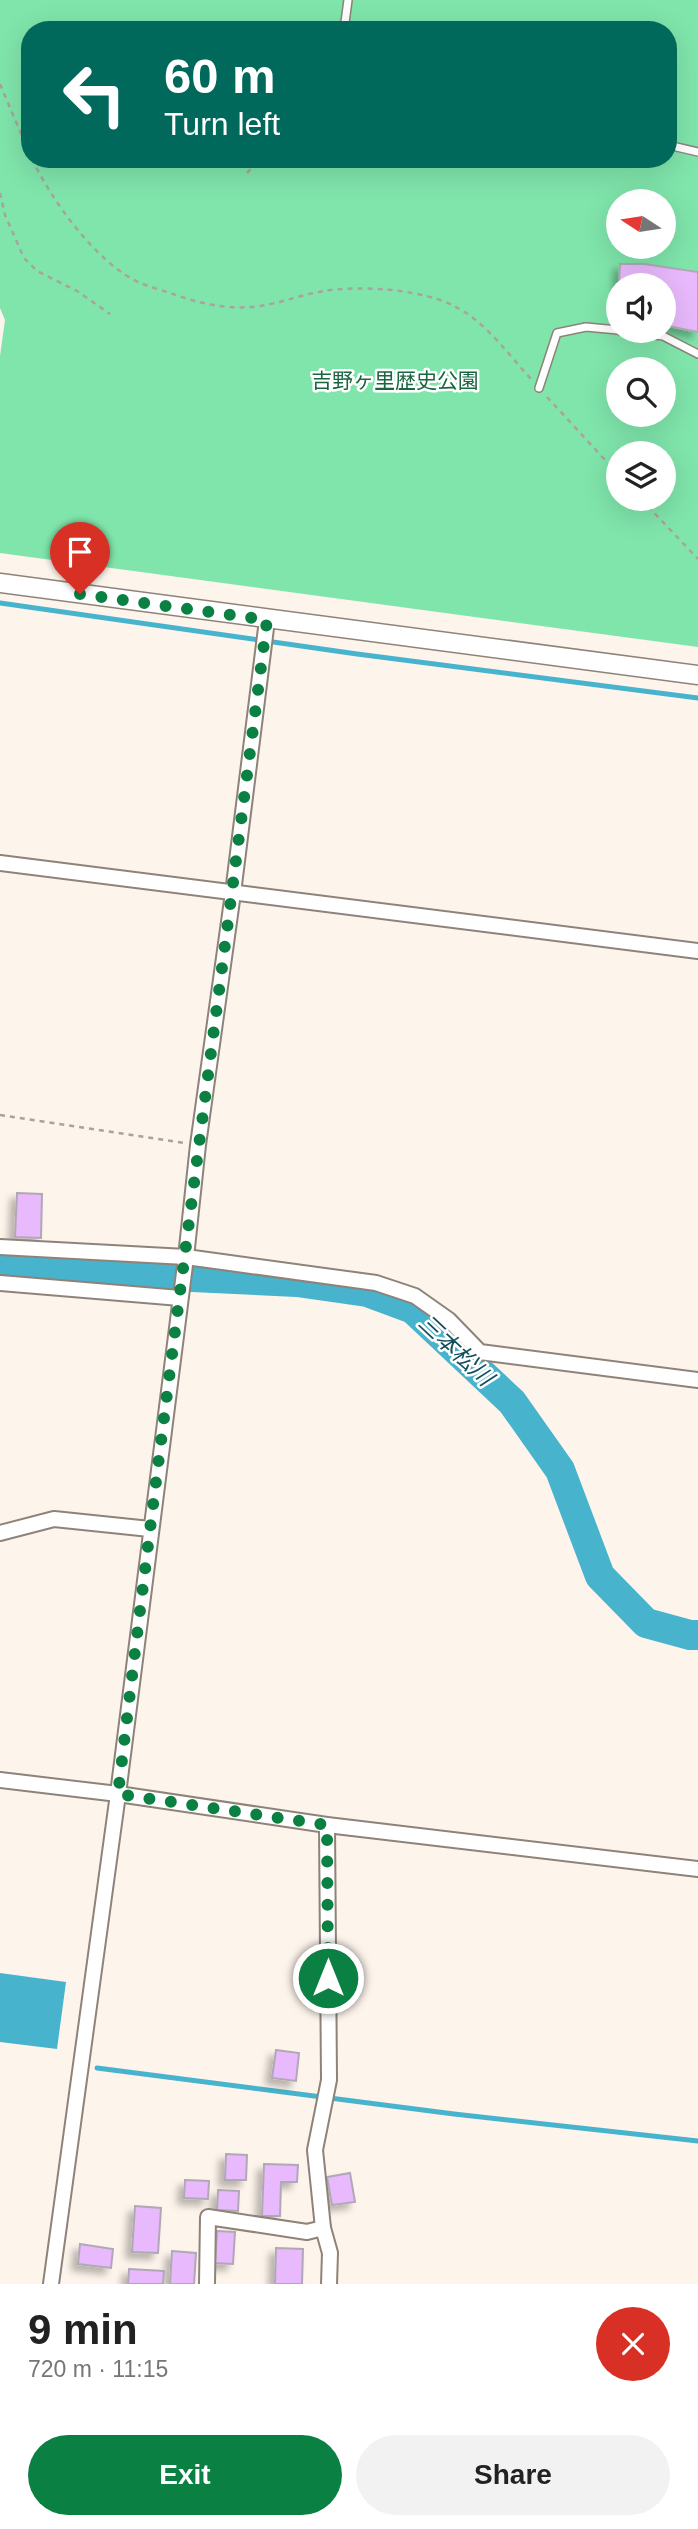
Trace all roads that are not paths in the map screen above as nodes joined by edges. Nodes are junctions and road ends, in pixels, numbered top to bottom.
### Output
1 (348, 0) edge
2 (345, 21) edge
3 (677, 147) edge
4 (698, 152) edge
5 (606, 329) edge
6 (676, 343) edge
7 (698, 354) edge
8 (539, 388) road end
9 (0, 583) edge
10 (267, 620) junction
11 (698, 675) edge
12 (0, 863) edge
13 (233, 893) junction
14 (698, 951) edge
15 (0, 1247) edge
16 (186, 1257) junction
17 (0, 1283) edge
18 (180, 1298) junction
19 (698, 1380) edge
20 (150, 1528) junction
21 (0, 1533) edge
22 (0, 1780) edge
23 (118, 1794) junction
24 (327, 1825) junction
25 (698, 1869) edge
26 (323, 2228) junction
27 (51, 2284) edge
28 (207, 2284) edge
29 (329, 2284) edge

1 - 2 lane
3 - 4 lane
5 - 8 lane
6 - 7 lane
9 - 10 street
10 - 11 street
10 - 13 street
12 - 13 street
13 - 14 street
13 - 16 street
15 - 16 street
16 - 18 street
16 - 19 street
17 - 18 street
18 - 20 street
20 - 21 street
20 - 23 street
22 - 23 street
23 - 24 street
23 - 27 street
24 - 25 street
24 - 26 street
26 - 28 street
26 - 29 street

